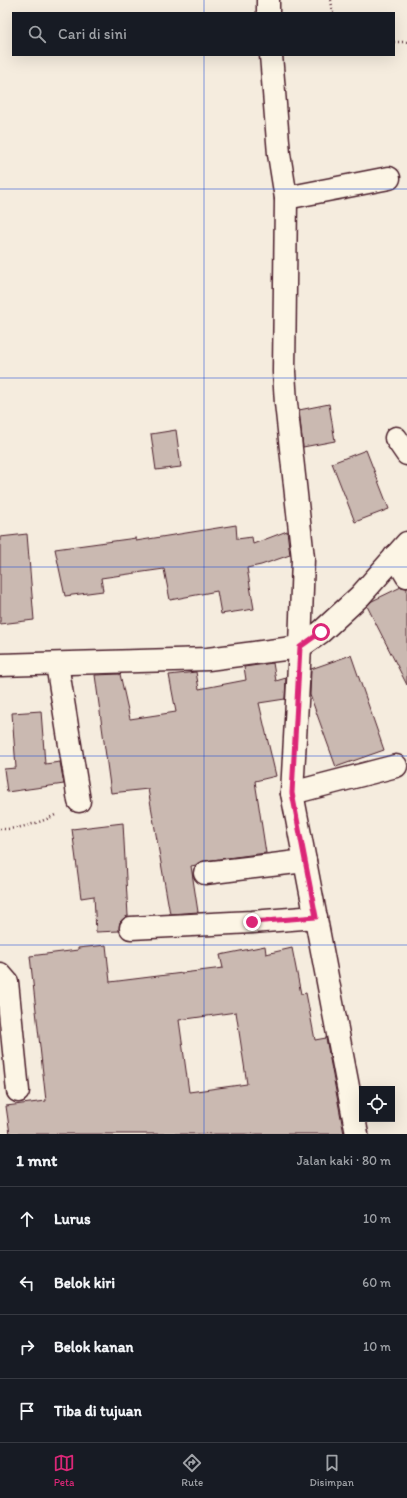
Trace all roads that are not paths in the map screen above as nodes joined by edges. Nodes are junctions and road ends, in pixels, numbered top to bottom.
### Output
1 (268, 0) edge
2 (268, 12) edge
3 (271, 56) edge
4 (389, 178) dead end
5 (286, 198) junction
6 (401, 550) edge
7 (407, 576) edge
8 (300, 647) junction
9 (57, 664) junction
10 (0, 665) edge
11 (396, 766) dead end
12 (292, 793) junction
13 (79, 801) road end
14 (305, 861) junction
15 (204, 873) dead end
16 (316, 917) junction
17 (131, 928) dead end
18 (0, 974) edge
19 (18, 1091) dead end
20 (357, 1134) edge

1 - 2 street
3 - 5 street
4 - 5 street
5 - 8 street
6 - 7 street
6 - 8 street
8 - 9 street
8 - 12 street
9 - 10 street
9 - 13 street
11 - 12 street
12 - 14 street
14 - 15 street
14 - 16 street
16 - 17 street
16 - 20 street
18 - 19 street

